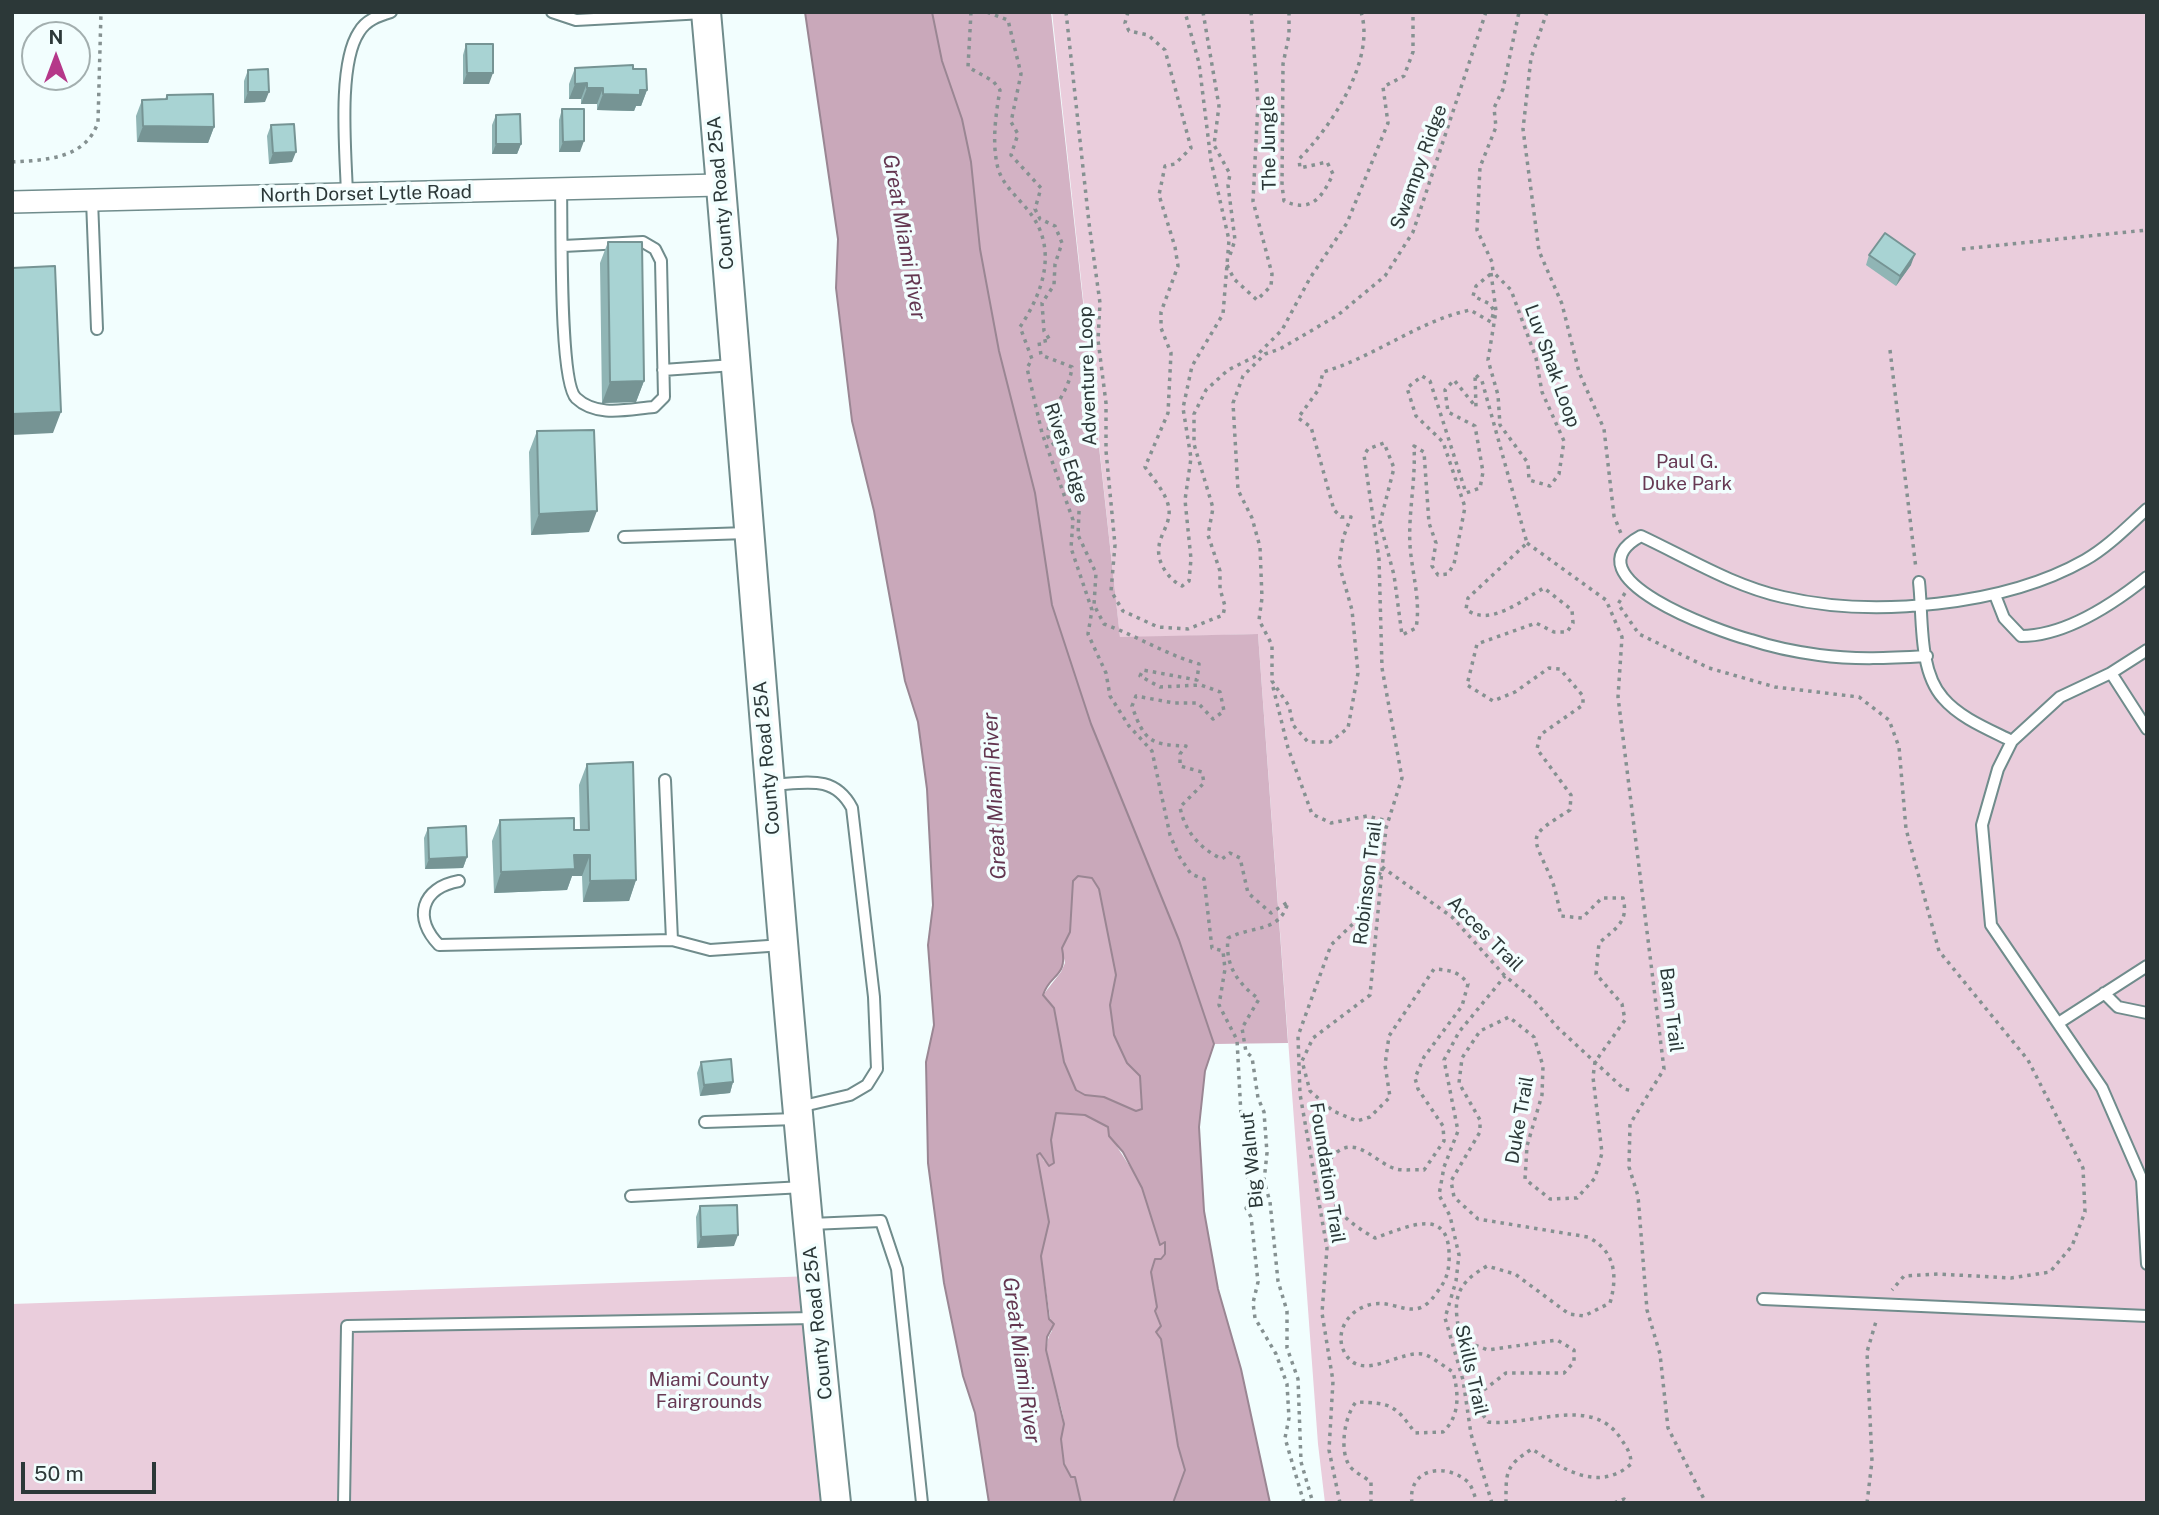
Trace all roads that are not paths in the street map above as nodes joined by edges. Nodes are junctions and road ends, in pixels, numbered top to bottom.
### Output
1 (391, 12) edge
2 (552, 12) edge
3 (706, 13) edge
4 (719, 185) junction
5 (561, 189) junction
6 (347, 195) junction
7 (92, 200) junction
8 (12, 202) edge
9 (563, 246) junction
10 (97, 329) dead end
11 (737, 365) junction
12 (663, 370) junction
13 (2147, 509) edge
14 (750, 533) junction
15 (624, 537) dead end
16 (2147, 577) edge
17 (1919, 582) road end
18 (1995, 595) junction
19 (1922, 603) junction
20 (2147, 650) edge
21 (1927, 656) junction
22 (2112, 673) junction
23 (2147, 729) edge
24 (2012, 741) junction
25 (665, 780) dead end
26 (769, 785) junction
27 (459, 881) dead end
28 (672, 940) junction
29 (783, 945) junction
30 (2147, 966) edge
31 (2104, 993) junction
32 (2147, 1013) edge
33 (2060, 1022) junction
34 (798, 1113) junction
35 (705, 1122) dead end
36 (804, 1186) junction
37 (631, 1196) dead end
38 (808, 1224) junction
39 (2147, 1264) edge
40 (1763, 1299) dead end
41 (2147, 1316) edge
42 (817, 1318) junction
43 (344, 1503) edge
44 (836, 1503) edge
45 (922, 1503) edge

1 - 6 lane
2 - 3 lane
3 - 4 main road, County Road 25A
4 - 5 street, North Dorset Lytle Road
4 - 11 main road, County Road 25A
5 - 6 street, North Dorset Lytle Road
5 - 9 lane
6 - 7 street, North Dorset Lytle Road
7 - 8 street, North Dorset Lytle Road
7 - 10 lane
9 - 12 lane
9 - 12 lane
11 - 12 lane
11 - 14 main road, County Road 25A
13 - 18 lane
14 - 15 lane
14 - 26 main road, County Road 25A
16 - 18 lane
17 - 19 lane
18 - 19 lane
19 - 21 lane
19 - 21 lane
20 - 22 lane
21 - 24 lane
22 - 23 lane
22 - 24 lane
24 - 33 lane
25 - 28 lane
26 - 29 main road, County Road 25A
26 - 34 lane
27 - 28 lane
28 - 29 lane
29 - 34 main road, County Road 25A
30 - 31 lane
31 - 32 lane
31 - 33 lane
33 - 39 lane
34 - 35 lane
34 - 36 main road, County Road 25A
36 - 37 lane
36 - 38 main road, County Road 25A
38 - 42 main road, County Road 25A
38 - 45 lane
40 - 41 lane
42 - 43 lane
42 - 44 main road, County Road 25A

